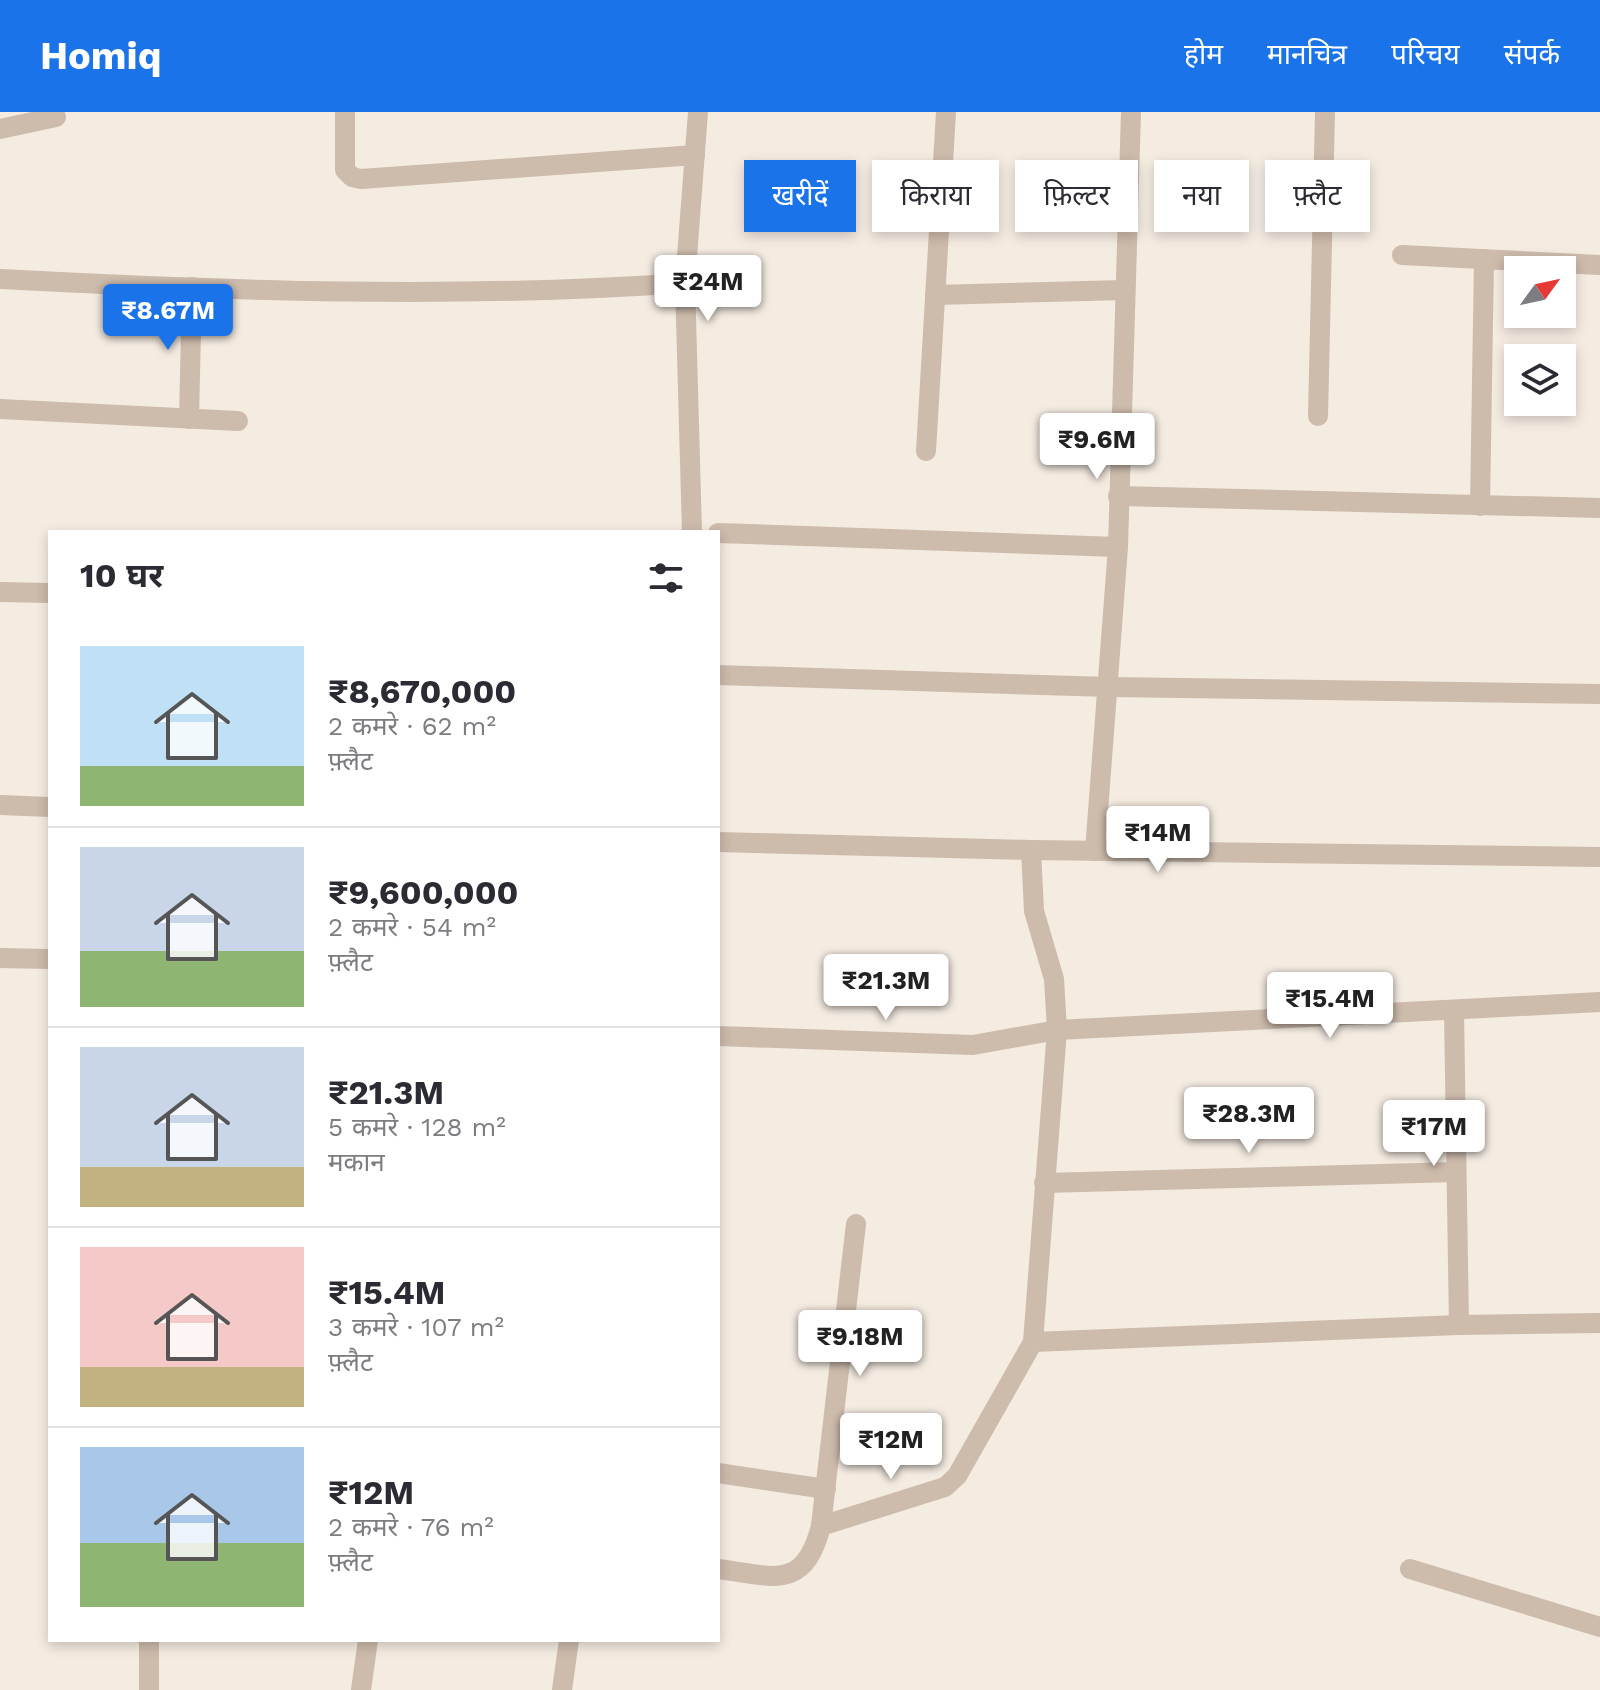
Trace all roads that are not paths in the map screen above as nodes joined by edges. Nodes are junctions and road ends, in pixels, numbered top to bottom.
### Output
1 (345, 112) edge
2 (698, 112) edge
3 (946, 112) edge
4 (1131, 112) edge
5 (1325, 112) edge
6 (56, 117) dead end
7 (0, 129) edge
8 (695, 155) junction
9 (1402, 255) dead end
10 (1484, 259) junction
11 (1600, 265) edge
12 (0, 279) edge
13 (685, 283) junction
14 (192, 287) junction
15 (1125, 290) junction
16 (935, 295) junction
17 (0, 409) edge
18 (1318, 416) dead end
19 (189, 419) junction
20 (238, 421) dead end
21 (926, 451) dead end
22 (1118, 496) junction
23 (1480, 506) junction
24 (1600, 508) edge
25 (692, 530) edge
26 (720, 533) edge
27 (1118, 547) junction
28 (0, 592) edge
29 (48, 593) edge
30 (720, 675) edge
31 (1109, 687) junction
32 (1600, 694) edge
33 (0, 805) edge
34 (48, 807) edge
35 (720, 842) edge
36 (1031, 850) junction
37 (1095, 851) junction
38 (1600, 857) edge
39 (0, 958) edge
40 (48, 959) edge
41 (1600, 1002) edge
42 (1454, 1012) junction
43 (1057, 1030) junction
44 (720, 1036) edge
45 (1456, 1172) junction
46 (1044, 1183) junction
47 (856, 1224) dead end
48 (1600, 1323) edge
49 (1459, 1325) junction
50 (1033, 1342) junction
51 (720, 1473) edge
52 (826, 1489) junction
53 (821, 1526) junction
54 (720, 1569) edge
55 (1410, 1569) dead end
56 (1600, 1627) edge
57 (149, 1642) edge
58 (368, 1642) edge
59 (569, 1642) edge
60 (149, 1690) edge
61 (361, 1690) edge
62 (562, 1690) edge

1 - 8 street
2 - 8 street
3 - 16 street
4 - 15 street
5 - 18 street
6 - 7 street
8 - 13 street
9 - 10 street
10 - 11 street
10 - 23 street
12 - 14 street
13 - 14 street
13 - 25 street
14 - 19 street
15 - 16 street
15 - 22 street
16 - 21 street
17 - 19 street
19 - 20 street
22 - 23 street
22 - 27 street
23 - 24 street
26 - 27 street
27 - 31 street
28 - 29 street
30 - 31 street
31 - 32 street
31 - 37 street
33 - 34 street
35 - 36 street
36 - 37 street
36 - 43 street
37 - 38 street
39 - 40 street
41 - 42 street
42 - 43 street
42 - 45 street
43 - 44 street
43 - 46 street
45 - 46 street
45 - 49 street
46 - 50 street
47 - 52 street
48 - 49 street
49 - 50 street
50 - 53 street
51 - 52 street
52 - 53 street
53 - 54 street
55 - 56 street
57 - 60 street
58 - 61 street
59 - 62 street

